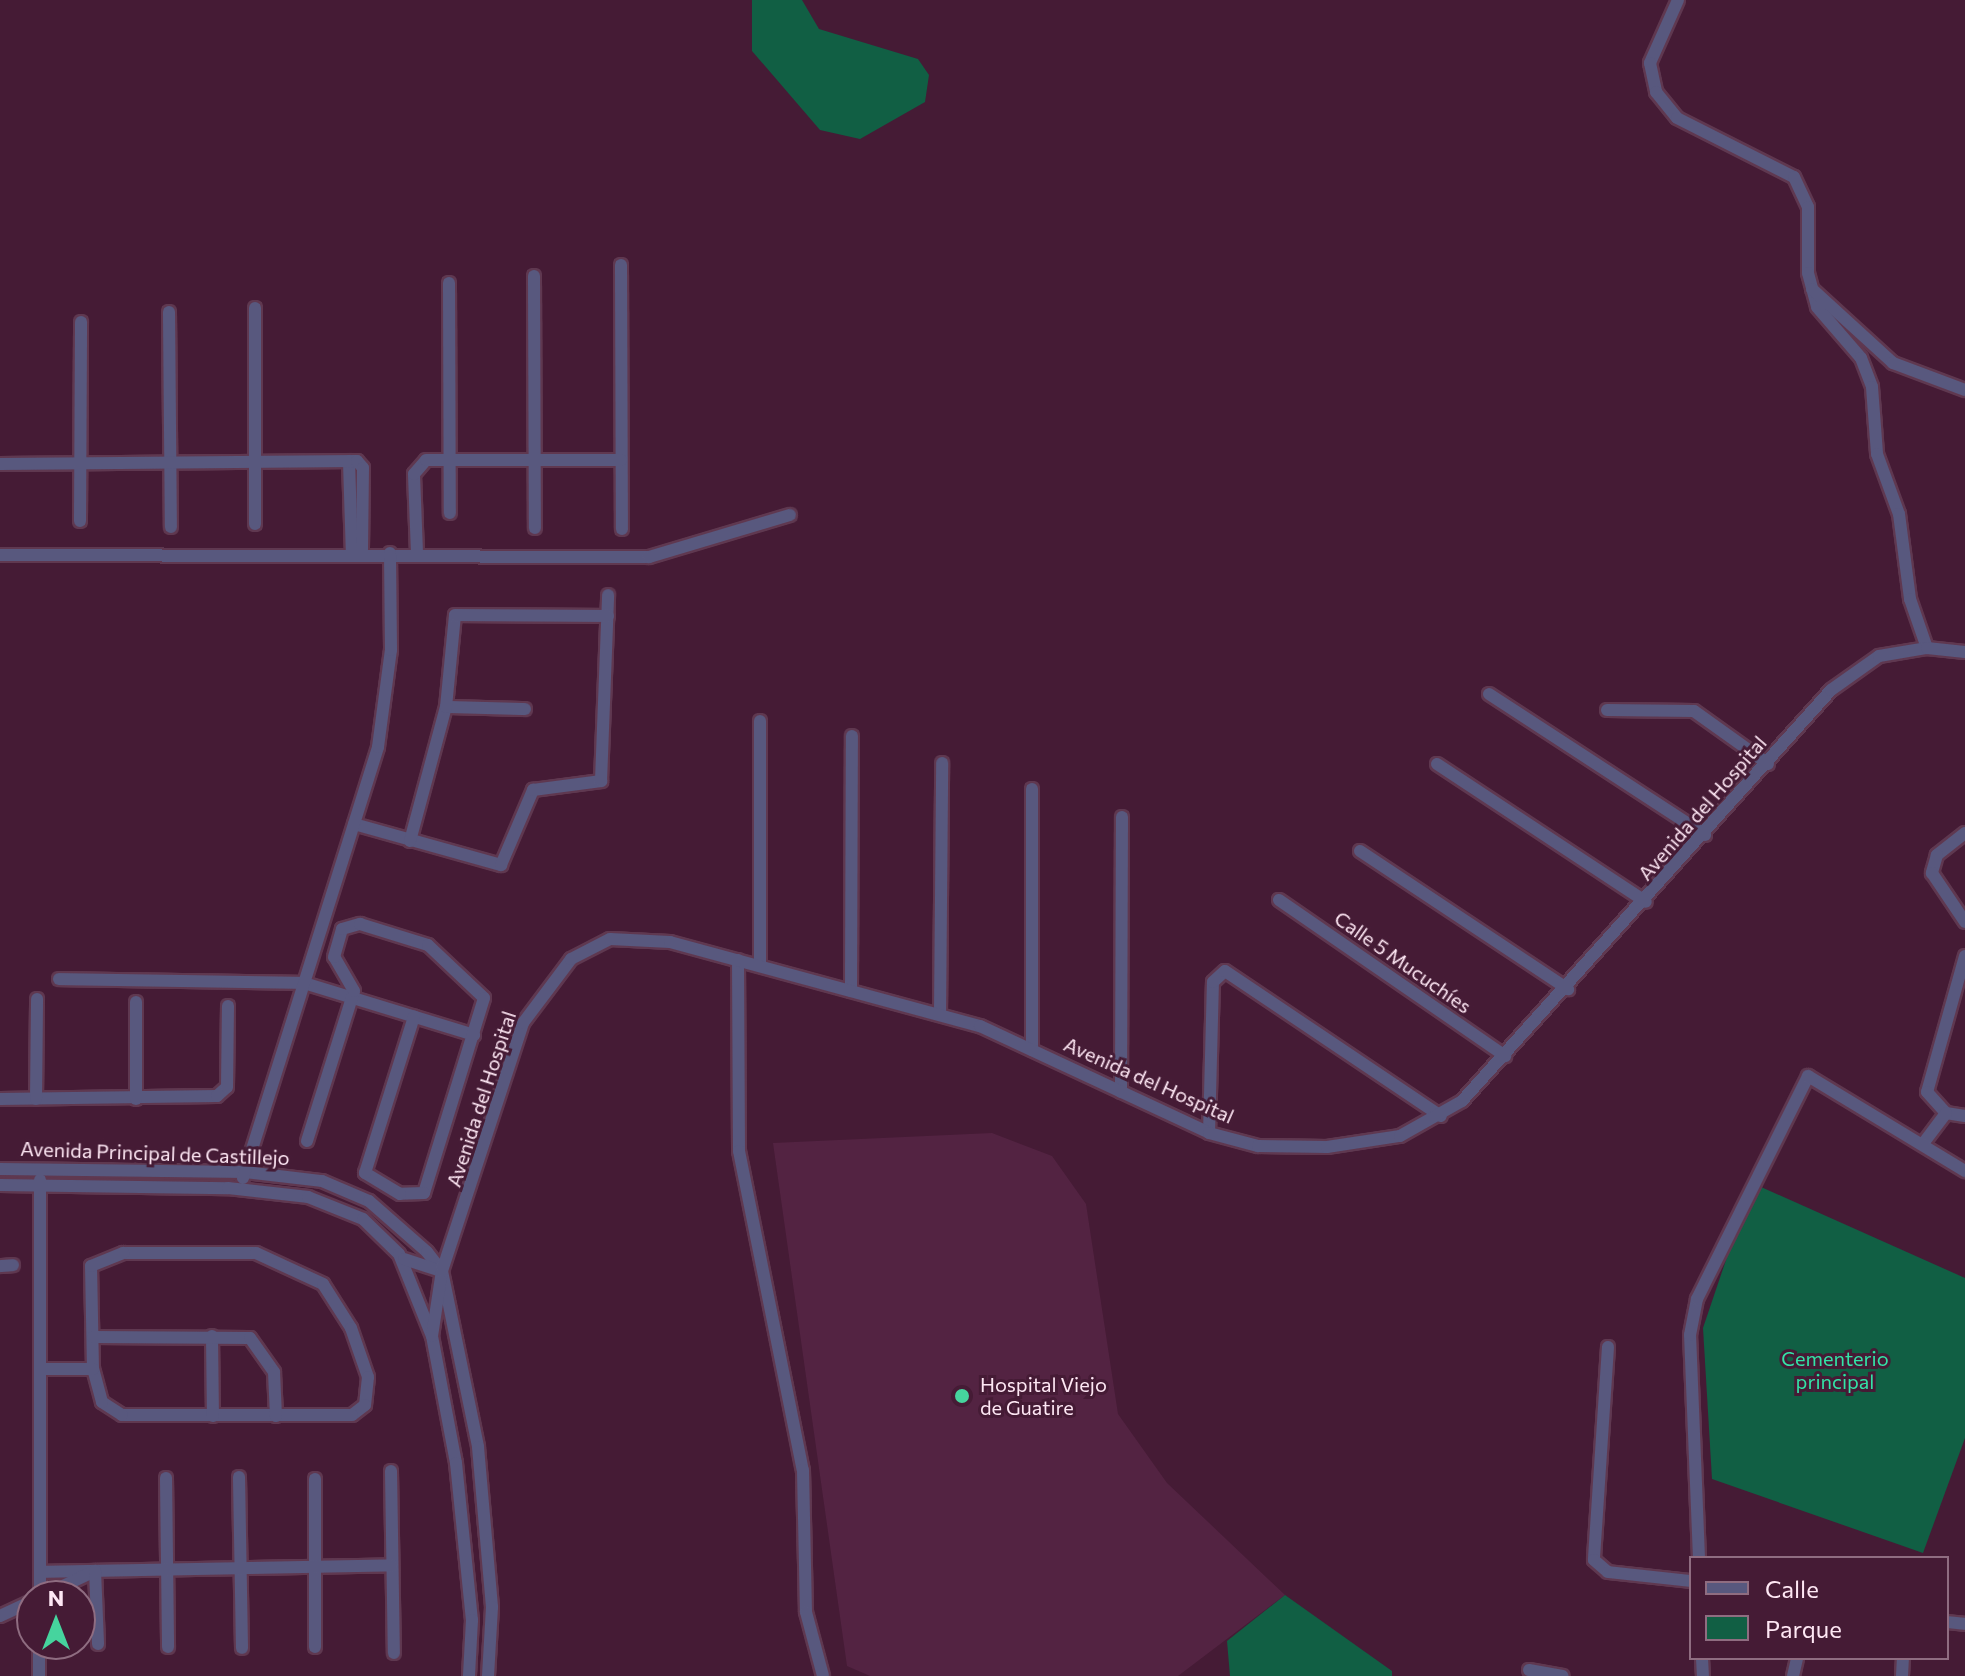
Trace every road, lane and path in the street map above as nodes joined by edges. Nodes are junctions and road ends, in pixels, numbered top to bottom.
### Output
1 (1678, 0) edge
2 (621, 265) dead end
3 (534, 276) dead end
4 (449, 283) dead end
5 (1812, 289) junction
6 (255, 308) dead end
7 (169, 312) dead end
8 (81, 322) dead end
9 (1965, 390) edge
10 (449, 459) junction
11 (534, 459) junction
12 (621, 460) junction
13 (169, 462) junction
14 (254, 462) junction
15 (80, 463) junction
16 (0, 464) edge
17 (450, 513) dead end
18 (790, 515) dead end
19 (80, 521) dead end
20 (255, 524) dead end
21 (171, 527) dead end
22 (535, 528) dead end
23 (622, 529) dead end
24 (390, 553) junction
25 (417, 553) junction
26 (357, 554) junction
27 (0, 555) edge
28 (608, 595) dead end
29 (608, 616) junction
30 (1927, 648) junction
31 (1965, 652) edge
32 (1489, 694) dead end
33 (446, 707) junction
34 (525, 709) dead end
35 (1607, 710) dead end
36 (760, 721) dead end
37 (852, 736) dead end
38 (942, 763) dead end
39 (1437, 764) dead end
40 (1768, 764) junction
41 (1032, 789) dead end
42 (1122, 817) dead end
43 (354, 824) junction
44 (1965, 833) edge
45 (1705, 835) junction
46 (410, 841) junction
47 (1360, 851) dead end
48 (1279, 900) dead end
49 (1646, 902) junction
50 (1965, 922) edge
51 (1965, 956) edge
52 (738, 960) junction
53 (760, 966) junction
54 (59, 979) dead end
55 (304, 983) junction
56 (1568, 989) junction
57 (851, 991) junction
58 (351, 998) junction
59 (37, 999) dead end
60 (136, 1002) dead end
61 (228, 1006) dead end
62 (940, 1015) junction
63 (414, 1017) junction
64 (474, 1035) junction
65 (1032, 1050) junction
66 (1505, 1056) junction
67 (1121, 1092) junction
68 (0, 1099) edge
69 (36, 1099) junction
70 (136, 1099) junction
71 (1946, 1113) junction
72 (1441, 1116) junction
73 (1965, 1116) edge
74 (1209, 1133) junction
75 (307, 1141) dead end
76 (1925, 1141) junction
77 (0, 1169) edge
78 (41, 1169) junction
79 (1965, 1171) edge
80 (245, 1172) junction
81 (0, 1185) edge
82 (40, 1186) junction
83 (240, 1189) junction
84 (399, 1254) junction
85 (442, 1271) junction
86 (212, 1336) junction
87 (432, 1336) junction
88 (93, 1337) junction
89 (1608, 1347) dead end
90 (40, 1369) junction
91 (93, 1369) junction
92 (213, 1416) junction
93 (276, 1416) junction
94 (391, 1471) dead end
95 (239, 1477) dead end
96 (166, 1478) dead end
97 (315, 1479) dead end
98 (1699, 1556) edge
99 (392, 1565) junction
100 (314, 1566) junction
101 (242, 1568) junction
102 (167, 1569) junction
103 (95, 1571) junction
104 (40, 1572) junction
105 (40, 1580) edge
106 (76, 1580) edge
107 (1689, 1581) edge
108 (98, 1644) dead end
109 (168, 1647) dead end
110 (315, 1647) dead end
111 (242, 1648) dead end
112 (394, 1653) dead end
113 (1529, 1670) dead end
114 (469, 1676) edge
115 (488, 1676) edge
116 (823, 1676) edge
117 (1562, 1676) edge

1 - 5 street
2 - 12 street
3 - 11 street
4 - 10 street
5 - 9 street
5 - 30 street
6 - 14 street
7 - 13 street
8 - 15 street
10 - 11 street
10 - 17 street
10 - 25 street
11 - 12 street
11 - 22 street
12 - 23 street
13 - 14 street
13 - 15 street
13 - 21 street
14 - 20 street
14 - 26 street
15 - 16 street
15 - 19 street
18 - 25 street
24 - 25 street
24 - 26 street
24 - 43 street
26 - 27 street
28 - 29 street
29 - 33 street
29 - 46 street
30 - 31 street, Avenida del Hospital
30 - 40 street, Avenida del Hospital
32 - 45 street
33 - 34 street
33 - 46 street
35 - 40 street
36 - 53 street
37 - 57 street
38 - 62 street
39 - 49 street
40 - 45 street, Avenida del Hospital
41 - 65 street
42 - 67 street
43 - 46 street
43 - 55 street
44 - 50 street
45 - 49 street, Avenida del Hospital
47 - 56 street
48 - 66 street, Calle 5 Mucuchíes
49 - 56 street, Avenida del Hospital
51 - 71 street
52 - 53 street, Avenida del Hospital
52 - 85 street, Avenida del Hospital
52 - 116 street
53 - 57 street, Avenida del Hospital
54 - 55 street
55 - 58 street
55 - 80 street
56 - 66 street, Avenida del Hospital
57 - 62 street, Avenida del Hospital
58 - 63 street
58 - 64 street
58 - 75 street
59 - 69 street
60 - 70 street
61 - 70 street
62 - 65 street, Avenida del Hospital
63 - 64 street
63 - 64 street
65 - 67 street, Avenida del Hospital
66 - 72 street, Avenida del Hospital
67 - 74 street, Avenida del Hospital
68 - 69 street
69 - 70 street
71 - 73 street
71 - 76 street
72 - 74 street, Avenida del Hospital
72 - 74 street
76 - 79 street
76 - 98 street
77 - 78 street, Avenida Principal de Castillejo
78 - 80 street, Avenida Principal de Castillejo
78 - 82 street
80 - 83 street
80 - 85 street, Avenida Principal de Castillejo
81 - 82 street, Avenida Principal de Castillejo
82 - 83 street, Avenida Principal de Castillejo
82 - 90 street
83 - 84 street, Avenida Principal de Castillejo
84 - 85 street
84 - 87 street, Avenida Principal de Castillejo
85 - 87 street, Avenida del Hospital
85 - 115 street
86 - 88 street
86 - 92 street
86 - 93 street
87 - 114 street, Avenida Principal de Castillejo
88 - 91 street
88 - 93 street
89 - 107 street
90 - 91 street
90 - 104 street
91 - 92 street
92 - 93 street
94 - 99 street
95 - 101 street
96 - 102 street
97 - 100 street
99 - 100 street
99 - 112 street
100 - 101 street
100 - 110 street
101 - 102 street
101 - 111 street
102 - 103 street
102 - 109 street
103 - 104 street
103 - 106 street
103 - 108 street
104 - 105 street
113 - 117 street

